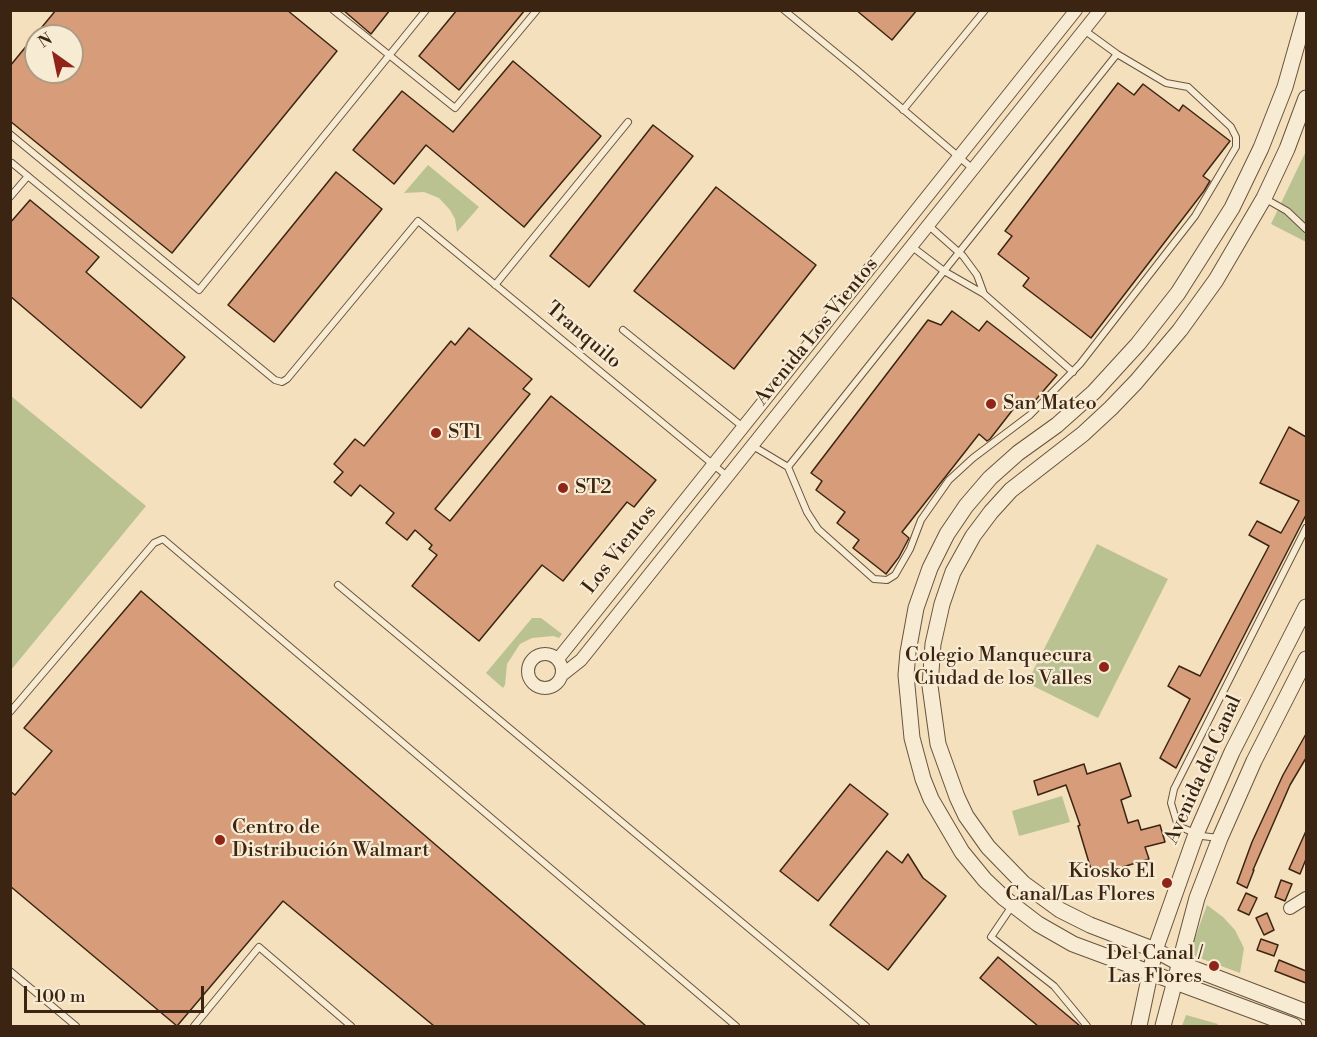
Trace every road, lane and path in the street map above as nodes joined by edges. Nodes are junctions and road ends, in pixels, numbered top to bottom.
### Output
1 (333, 10) edge
2 (426, 10) edge
3 (537, 10) edge
4 (784, 10) edge
5 (985, 10) edge
6 (1076, 10) edge
7 (1100, 10) edge
8 (1306, 13) edge
9 (1084, 30) junction
10 (1117, 54) junction
11 (389, 56) junction
12 (1306, 98) edge
13 (903, 110) junction
14 (628, 122) dead end
15 (10, 134) edge
16 (958, 158) junction
17 (10, 165) edge
18 (973, 169) junction
19 (28, 176) junction
20 (10, 197) edge
21 (1264, 198) junction
22 (928, 225) junction
23 (1306, 229) edge
24 (911, 246) junction
25 (959, 252) junction
26 (944, 271) junction
27 (495, 285) junction
28 (984, 294) junction
29 (623, 330) dead end
30 (1073, 372) junction
31 (743, 427) junction
32 (752, 445) junction
33 (713, 465) junction
34 (789, 467) junction
35 (727, 476) junction
36 (1306, 528) edge
37 (338, 585) dead end
38 (1306, 607) edge
39 (558, 659) junction
40 (1306, 659) edge
41 (562, 675) junction
42 (10, 712) edge
43 (1196, 834) junction
44 (1220, 838) junction
45 (1306, 898) edge
46 (1012, 905) junction
47 (1290, 908) dead end
48 (1155, 950) junction
49 (1179, 963) junction
50 (10, 971) edge
51 (1150, 974) junction
52 (1175, 980) junction
53 (1306, 1012) edge
54 (76, 1026) edge
55 (194, 1026) edge
56 (351, 1026) edge
57 (736, 1026) edge
58 (866, 1026) edge
59 (1087, 1026) edge
60 (1139, 1026) edge
61 (1163, 1026) edge
62 (1294, 1026) edge

1 - 11 lane
2 - 11 lane
3 - 11 lane
4 - 13 lane
5 - 13 lane
6 - 16 street, Avenida Los Vientos
7 - 9 street, Avenida Los Vientos
8 - 46 street
9 - 10 lane
9 - 18 street, Avenida Los Vientos
10 - 25 lane
10 - 30 lane
11 - 15 lane
12 - 21 street
13 - 16 lane
14 - 27 lane
16 - 18 lane
16 - 31 street, Avenida Los Vientos
17 - 19 lane
18 - 22 street, Avenida Los Vientos
19 - 20 lane
19 - 27 lane, Tranquilo
21 - 23 lane
21 - 48 street
22 - 24 street, Avenida Los Vientos
22 - 25 lane
24 - 26 lane
24 - 32 street, Avenida Los Vientos
25 - 26 lane
25 - 28 lane
26 - 28 lane
26 - 34 lane
27 - 33 lane, Tranquilo
28 - 30 lane
29 - 31 lane
30 - 34 lane
31 - 33 street, Avenida Los Vientos
32 - 34 lane
32 - 35 street, Avenida Los Vientos
33 - 35 lane, Tranquilo
33 - 39 street, Los Vientos
35 - 41 street, Avenida Los Vientos
36 - 43 lane
37 - 58 lane
38 - 43 street, Avenida del Canal
39 - 41 street
39 - 41 street, Avenida Los Vientos
40 - 44 street, Avenida del Canal
42 - 57 lane
43 - 44 lane
43 - 48 street, Avenida del Canal
44 - 49 street, Avenida del Canal
45 - 47 street
46 - 51 street
46 - 59 lane
48 - 49 street
48 - 51 street, Avenida del Canal
49 - 52 street, Avenida del Canal
49 - 53 street
50 - 54 lane
51 - 52 street
51 - 60 street, Avenida del Canal
52 - 61 street, Avenida del Canal
52 - 62 street
55 - 56 lane

